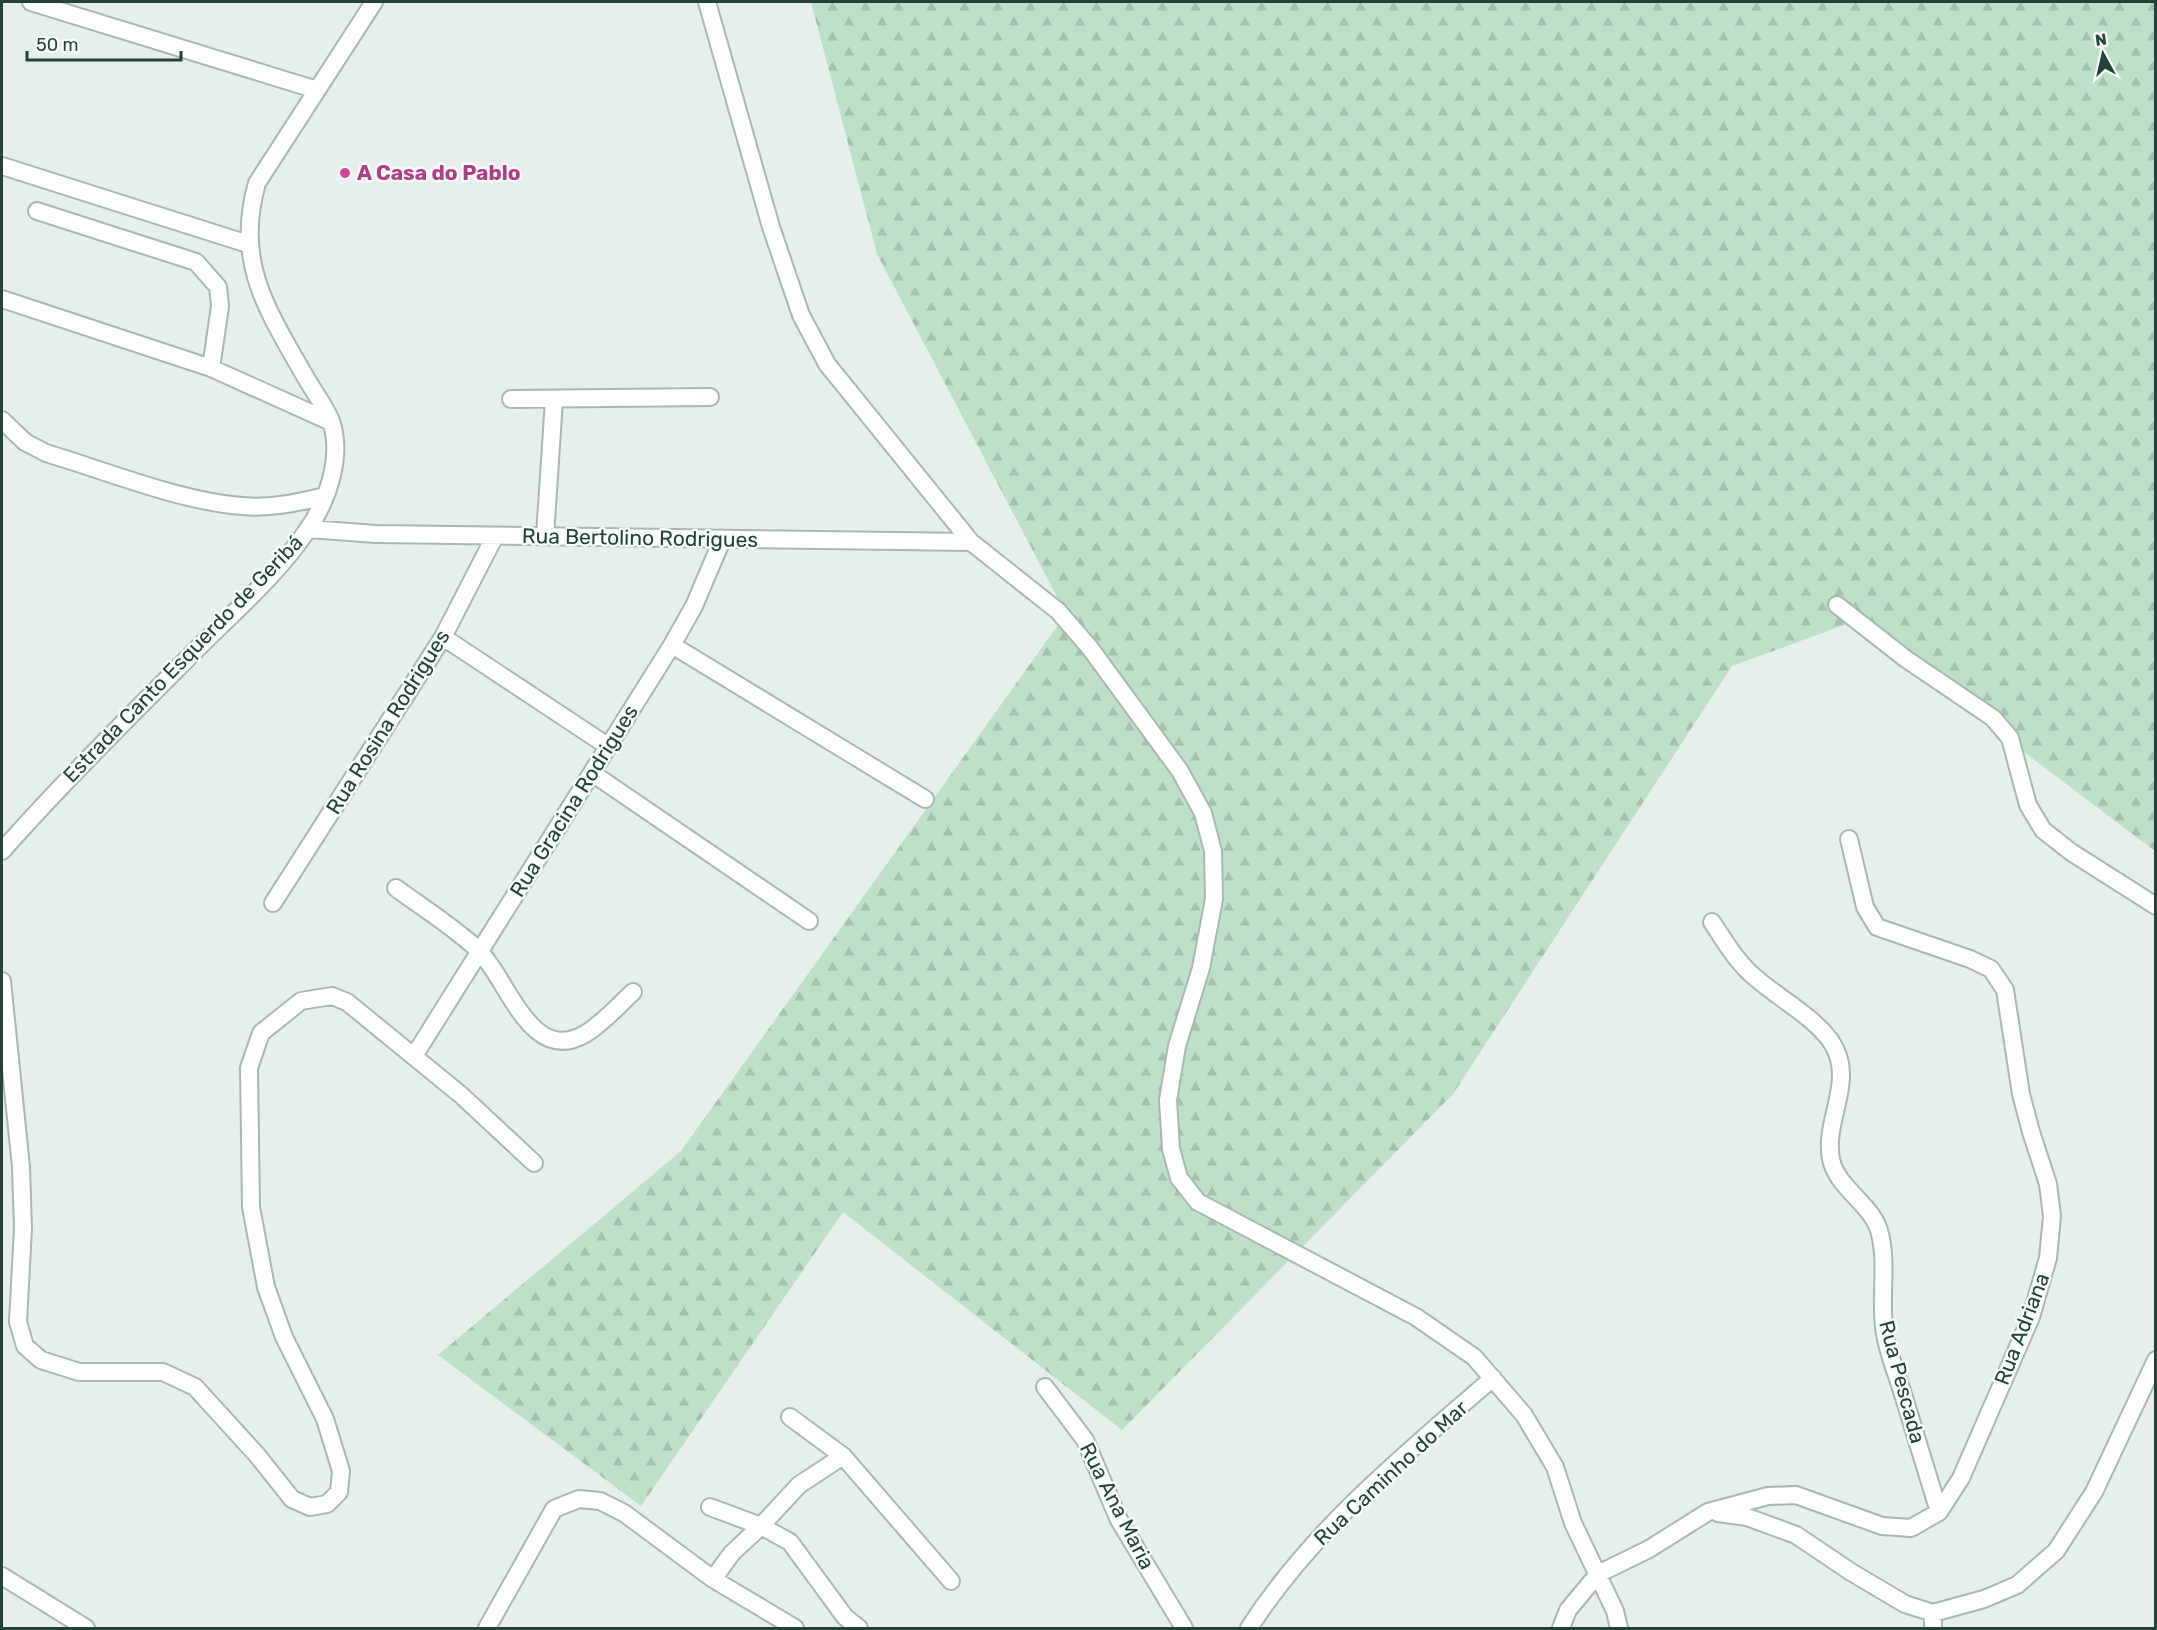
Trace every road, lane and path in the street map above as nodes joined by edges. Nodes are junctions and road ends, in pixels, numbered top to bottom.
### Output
1 (31, 2) edge
2 (374, 2) edge
3 (707, 2) edge
4 (317, 90) junction
5 (2, 166) edge
6 (37, 211) dead end
7 (248, 244) junction
8 (2, 299) edge
9 (211, 368) junction
10 (710, 397) dead end
11 (511, 399) dead end
12 (554, 400) junction
13 (2, 420) edge
14 (331, 422) junction
15 (326, 496) junction
16 (309, 529) junction
17 (495, 536) junction
18 (545, 536) junction
19 (722, 540) junction
20 (971, 542) junction
21 (1837, 605) dead end
22 (443, 637) junction
23 (672, 645) junction
24 (609, 747) junction
25 (592, 773) junction
26 (925, 799) dead end
27 (1849, 839) dead end
28 (2, 851) edge
29 (396, 888) dead end
30 (273, 903) dead end
31 (2156, 906) edge
32 (808, 921) dead end
33 (1712, 922) dead end
34 (480, 951) junction
35 (2, 981) edge
36 (633, 992) dead end
37 (414, 1056) junction
38 (534, 1164) dead end
39 (2156, 1360) edge
40 (1494, 1378) junction
41 (1045, 1387) dead end
42 (790, 1417) dead end
43 (843, 1456) junction
44 (710, 1507) dead end
45 (1708, 1512) junction
46 (1939, 1512) junction
47 (761, 1526) junction
48 (1598, 1575) junction
49 (2, 1576) edge
50 (713, 1579) junction
51 (951, 1581) dead end
52 (1933, 1621) edge
53 (86, 1629) edge
54 (487, 1629) edge
55 (795, 1629) edge
56 (860, 1629) edge
57 (1184, 1629) edge
58 (1249, 1629) edge
59 (1561, 1629) edge
60 (1619, 1629) edge

1 - 4 street
2 - 4 street, Estrada Canto Esquerdo de Geribá
3 - 20 street
4 - 7 street, Estrada Canto Esquerdo de Geribá
5 - 7 street
6 - 9 street
7 - 14 street, Estrada Canto Esquerdo de Geribá
8 - 9 street
9 - 14 street
10 - 12 street
11 - 12 street
12 - 18 street
13 - 15 street
14 - 15 street, Estrada Canto Esquerdo de Geribá
15 - 16 street, Estrada Canto Esquerdo de Geribá
16 - 17 street, Rua Bertolino Rodrigues
16 - 28 street, Estrada Canto Esquerdo de Geribá
17 - 18 street, Rua Bertolino Rodrigues
17 - 22 street, Rua Rosina Rodrigues
18 - 19 street, Rua Bertolino Rodrigues
19 - 20 street, Rua Bertolino Rodrigues
19 - 23 street, Rua Gracina Rodrigues
20 - 40 street
21 - 31 street
22 - 24 street
22 - 30 street, Rua Rosina Rodrigues
23 - 24 street, Rua Gracina Rodrigues
23 - 26 street
24 - 25 street, Rua Gracina Rodrigues
25 - 32 street
25 - 34 street, Rua Gracina Rodrigues
27 - 46 street, Rua Adriana
29 - 34 street
33 - 46 street, Rua Pescada
34 - 36 street
34 - 37 street, Rua Gracina Rodrigues
35 - 37 street
37 - 38 street
39 - 52 street
40 - 48 street
40 - 58 street, Rua Caminho do Mar
41 - 57 street, Rua Ana Maria
42 - 43 street
43 - 47 street
43 - 51 street
44 - 47 street
45 - 46 street, Rua Adriana
45 - 48 street, Rua Adriana
45 - 52 street
47 - 50 street
47 - 56 street
48 - 59 street
48 - 60 street
49 - 53 street
50 - 54 street
50 - 55 street

